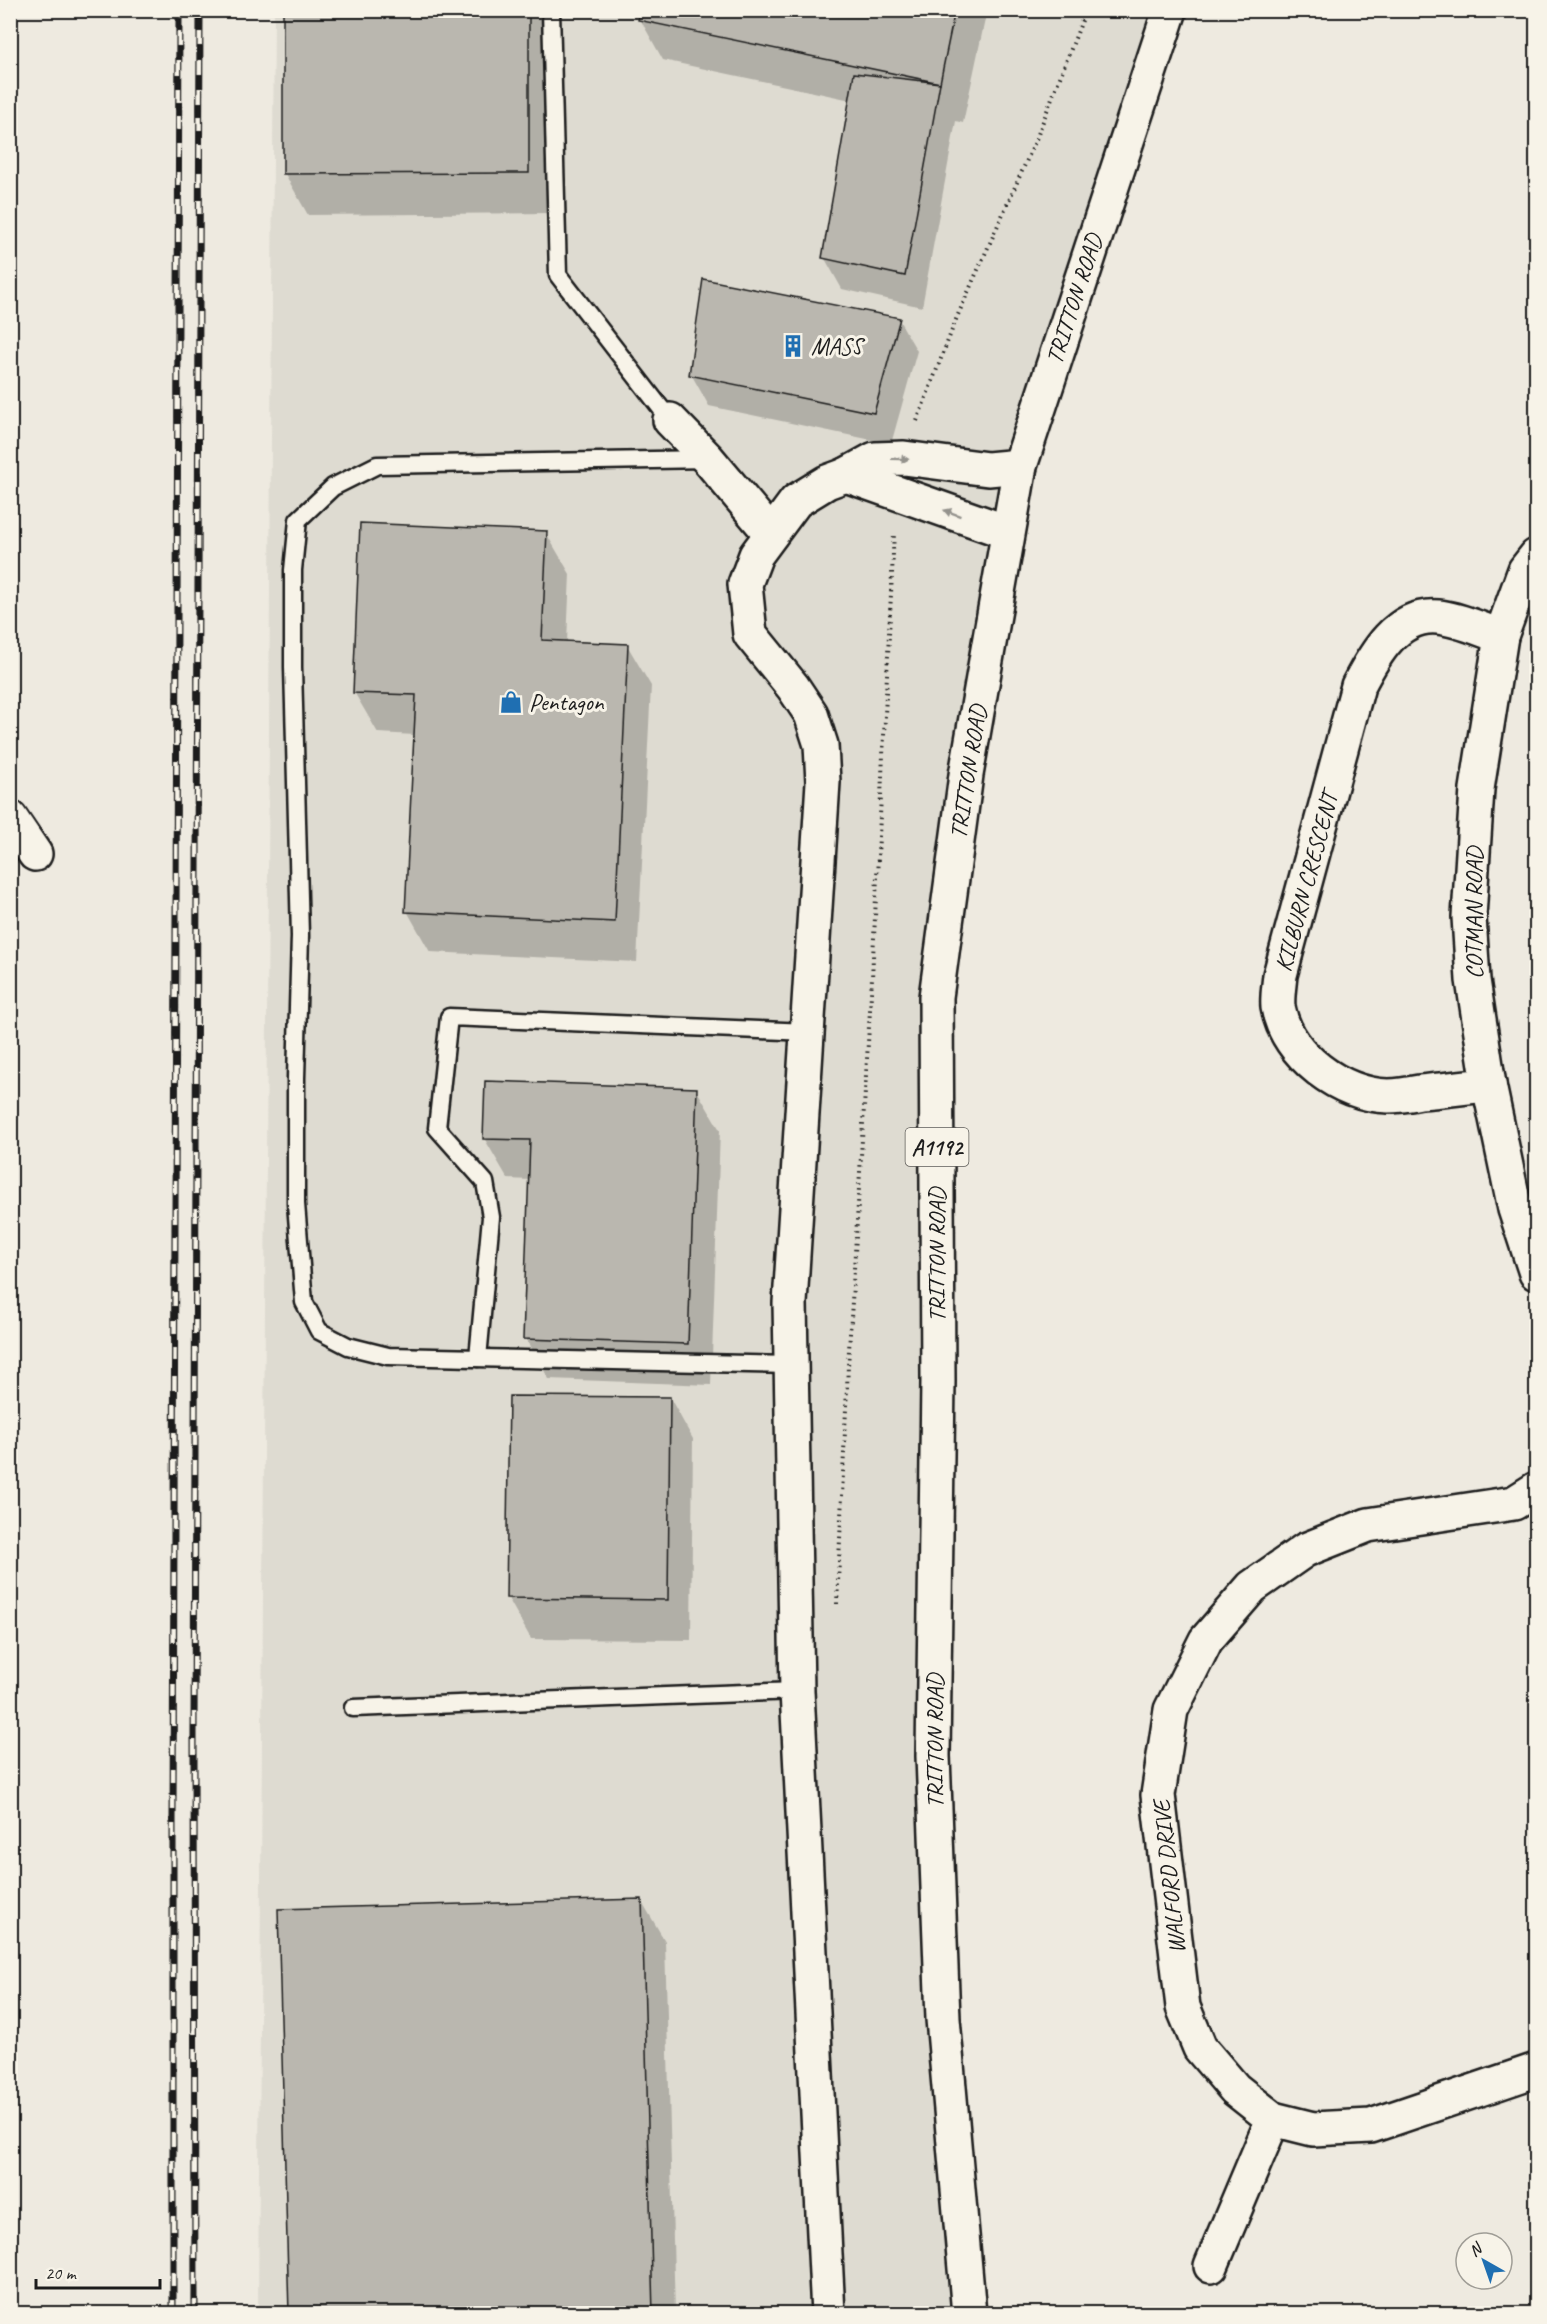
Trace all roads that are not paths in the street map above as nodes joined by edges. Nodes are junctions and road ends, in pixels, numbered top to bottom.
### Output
1 (551, 10) edge
2 (1170, 10) edge
3 (670, 420) joint
4 (708, 459) junction
5 (1020, 466) junction
6 (846, 475) junction
7 (1007, 532) junction
8 (771, 534) junction
9 (1536, 556) edge
10 (1501, 636) junction
11 (10, 817) edge
12 (35, 854) dead end
13 (808, 1032) junction
14 (1489, 1085) junction
15 (1536, 1273) edge
16 (478, 1358) junction
17 (792, 1365) junction
18 (1536, 1489) edge
19 (797, 1691) junction
20 (353, 1708) dead end
21 (1536, 2070) edge
22 (1273, 2119) junction
23 (1211, 2266) dead end
24 (828, 2313) edge
25 (969, 2313) edge

1 - 3 lane
2 - 5 street, TRITTON ROAD / A1192
3 - 4 street
4 - 8 street
4 - 16 lane
6 -> 5 street
5 - 7 street, TRITTON ROAD / A1192
7 -> 6 street
6 - 8 street
7 - 25 street, TRITTON ROAD / A1192
8 - 13 street
9 - 10 street, COTMAN ROAD
10 - 14 street, COTMAN ROAD
10 - 14 street, KILBURN CRESCENT
11 - 12 street
13 - 16 lane
13 - 17 street
14 - 15 street, COTMAN ROAD
16 - 17 lane
17 - 19 street
18 - 22 street, WALFORD DRIVE
19 - 20 lane
19 - 24 street
21 - 22 street, WALFORD DRIVE
22 - 23 street

